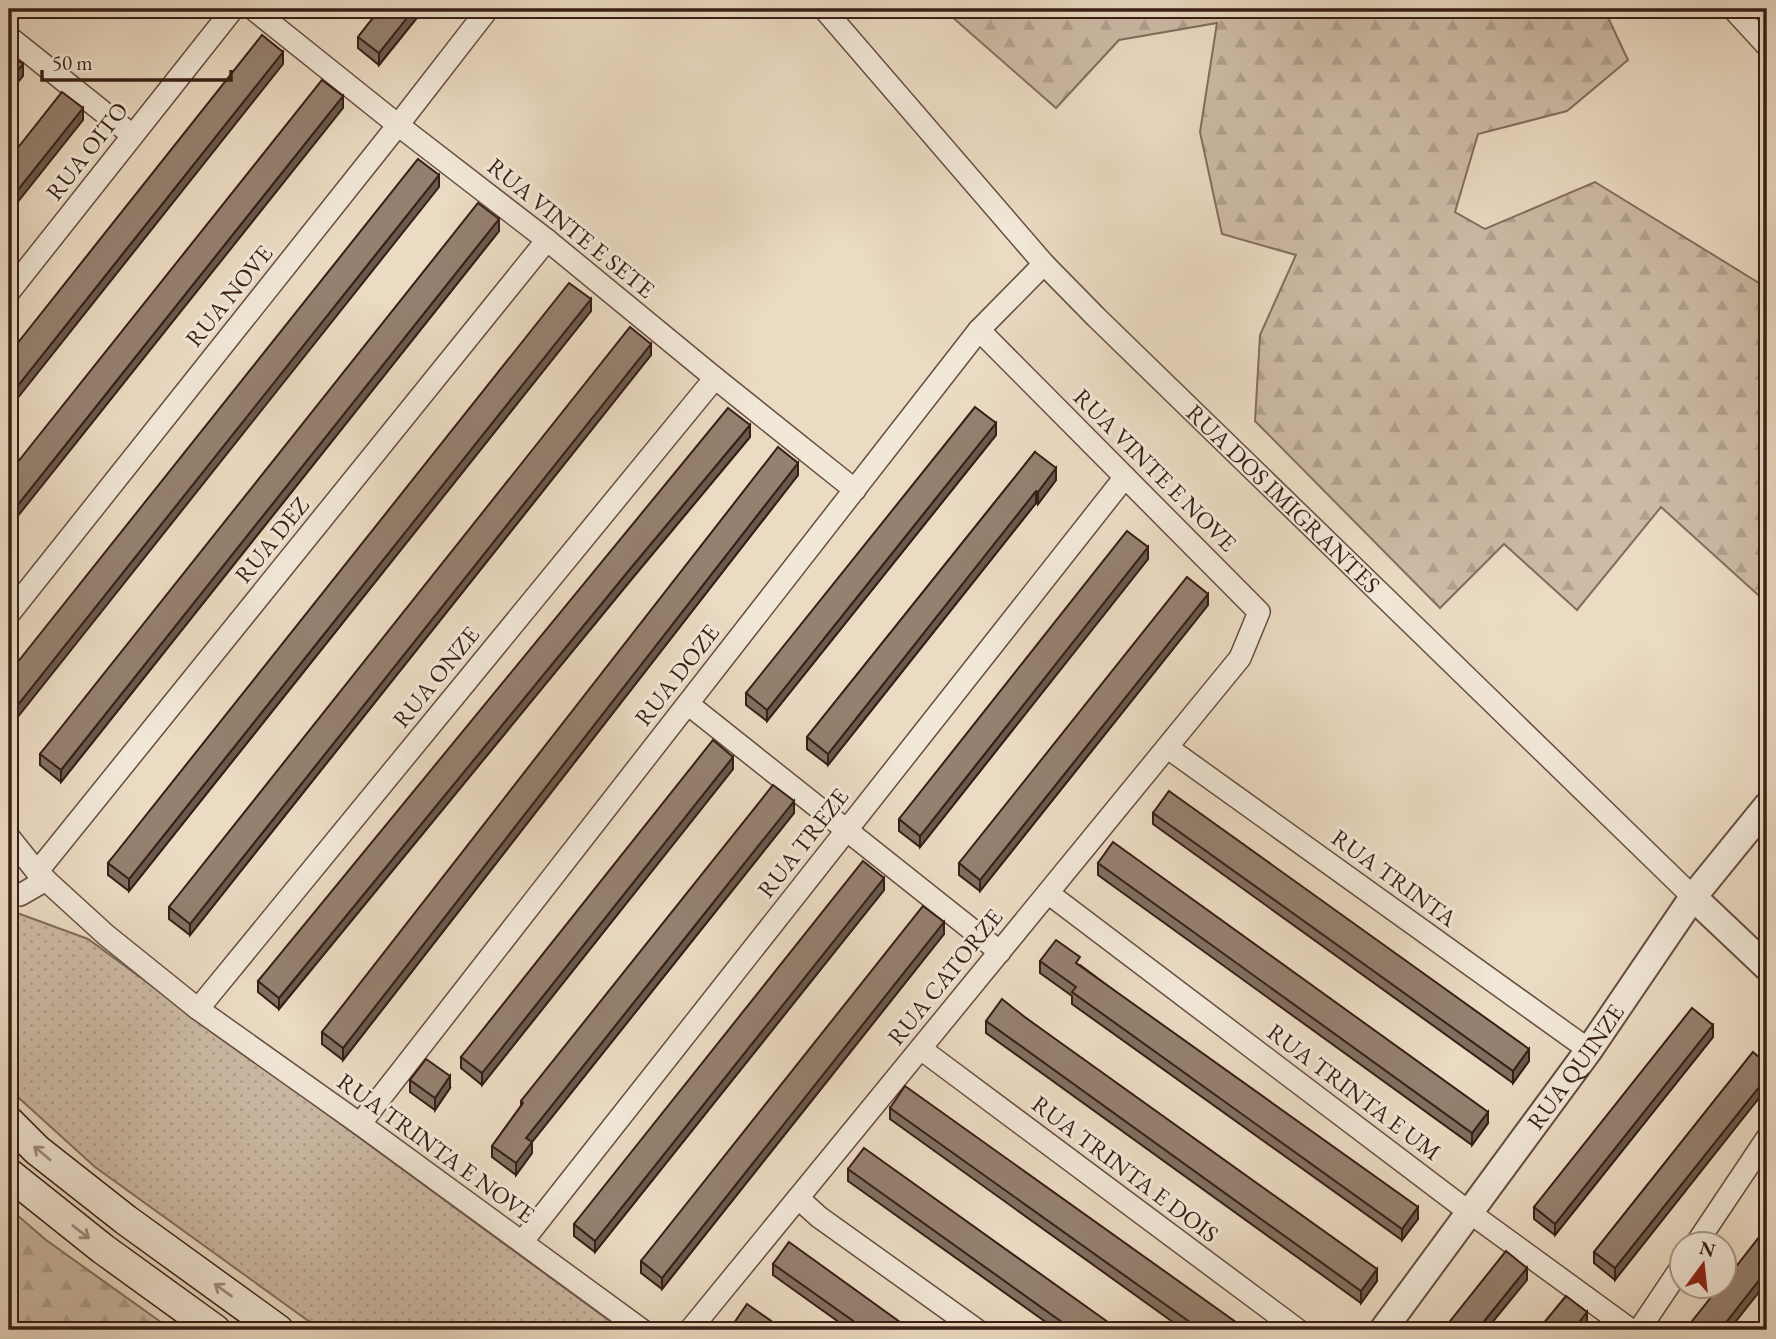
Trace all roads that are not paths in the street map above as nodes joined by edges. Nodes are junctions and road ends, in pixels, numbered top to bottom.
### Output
1 (233, 9) edge
2 (253, 9) edge
3 (488, 9) edge
4 (824, 9) edge
5 (1735, 9) edge
6 (9, 37) edge
7 (1767, 46) edge
8 (398, 125) junction
9 (132, 135) junction
10 (547, 240) junction
11 (1044, 264) junction
12 (9, 292) edge
13 (979, 330) junction
14 (715, 378) junction
15 (1125, 477) junction
16 (855, 490) junction
17 (9, 614) edge
18 (1240, 658) joint
19 (688, 704) junction
20 (1168, 748) junction
21 (1767, 806) edge
22 (846, 831) junction
23 (9, 837) edge
24 (41, 876) junction
25 (9, 892) edge
26 (1048, 893) junction
27 (1693, 897) junction
28 (999, 953) junction
29 (1767, 967) edge
30 (198, 1009) junction
31 (921, 1049) junction
32 (1589, 1051) junction
33 (9, 1122) edge
34 (360, 1124) junction
35 (1767, 1138) edge
36 (9, 1174) edge
37 (798, 1198) junction
38 (1469, 1212) junction
39 (1705, 1230) edge
40 (522, 1242) junction
41 (1668, 1287) edge
42 (215, 1330) edge
43 (278, 1330) edge
44 (642, 1330) edge
45 (690, 1330) edge
46 (977, 1330) edge
47 (1298, 1330) edge
48 (1383, 1330) edge
49 (1631, 1330) edge
50 (1639, 1330) edge

1 - 9 street, RUA OITO
2 - 8 street, RUA VINTE E SETE
3 - 8 street, RUA NOVE
4 - 11 street, RUA DOS IMIGRANTES
5 - 7 street
6 - 9 street
8 - 10 street, RUA VINTE E SETE
8 - 17 street, RUA NOVE
9 - 12 street, RUA OITO
10 - 14 street, RUA VINTE E SETE
10 - 24 street, RUA DEZ
11 - 13 street, RUA DOZE
11 - 27 street, RUA DOS IMIGRANTES
13 - 15 street, RUA VINTE E NOVE
13 - 16 street, RUA DOZE
14 - 16 street, RUA VINTE E SETE
14 - 30 street, RUA ONZE
15 - 18 street, RUA VINTE E NOVE
15 - 22 street, RUA TREZE
16 - 19 street, RUA DOZE
18 - 20 street, RUA CATORZE
19 - 22 street
19 - 34 street, RUA DOZE
20 - 26 street, RUA CATORZE
20 - 32 street, RUA TRINTA
21 - 27 street, RUA QUINZE
22 - 28 street
22 - 40 street, RUA TREZE
23 - 24 street, RUA TRINTA E NOVE
24 - 25 street
24 - 30 street, RUA TRINTA E NOVE
26 - 28 street, RUA CATORZE
26 - 38 street, RUA TRINTA E UM
27 - 29 street, RUA DOS IMIGRANTES
27 - 32 street, RUA QUINZE
28 - 31 street, RUA CATORZE
30 - 34 street, RUA TRINTA E NOVE
31 - 37 street, RUA CATORZE
31 - 47 street, RUA TRINTA E DOIS
32 - 38 street, RUA QUINZE
43 -> 33 main road
34 - 40 street, RUA TRINTA E NOVE
35 - 39 street
36 -> 42 main road
37 - 45 street, RUA CATORZE
37 - 46 street
38 - 48 street, RUA QUINZE
38 - 49 street, RUA TRINTA E UM
40 - 44 street, RUA TRINTA E NOVE
41 - 50 street

